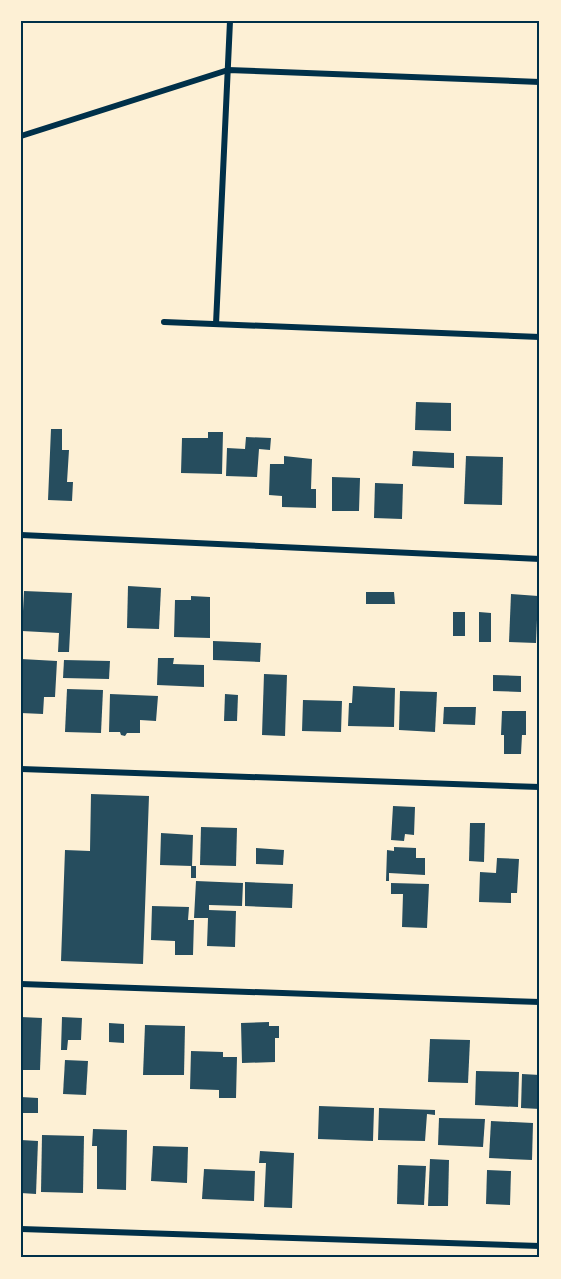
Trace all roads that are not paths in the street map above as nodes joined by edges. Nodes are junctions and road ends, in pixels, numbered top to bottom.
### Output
1 (230, 21) edge
2 (228, 70) junction
3 (540, 82) edge
4 (21, 136) edge
5 (164, 322) dead end
6 (216, 324) junction
7 (540, 337) edge
8 (21, 535) edge
9 (540, 559) edge
10 (21, 769) edge
11 (540, 787) edge
12 (21, 984) edge
13 (540, 1002) edge
14 (21, 1229) edge
15 (540, 1246) edge

1 - 2 street
2 - 3 street
2 - 4 street
2 - 6 street
5 - 6 street
6 - 7 street
8 - 9 street
10 - 11 street
12 - 13 street
14 - 15 street

